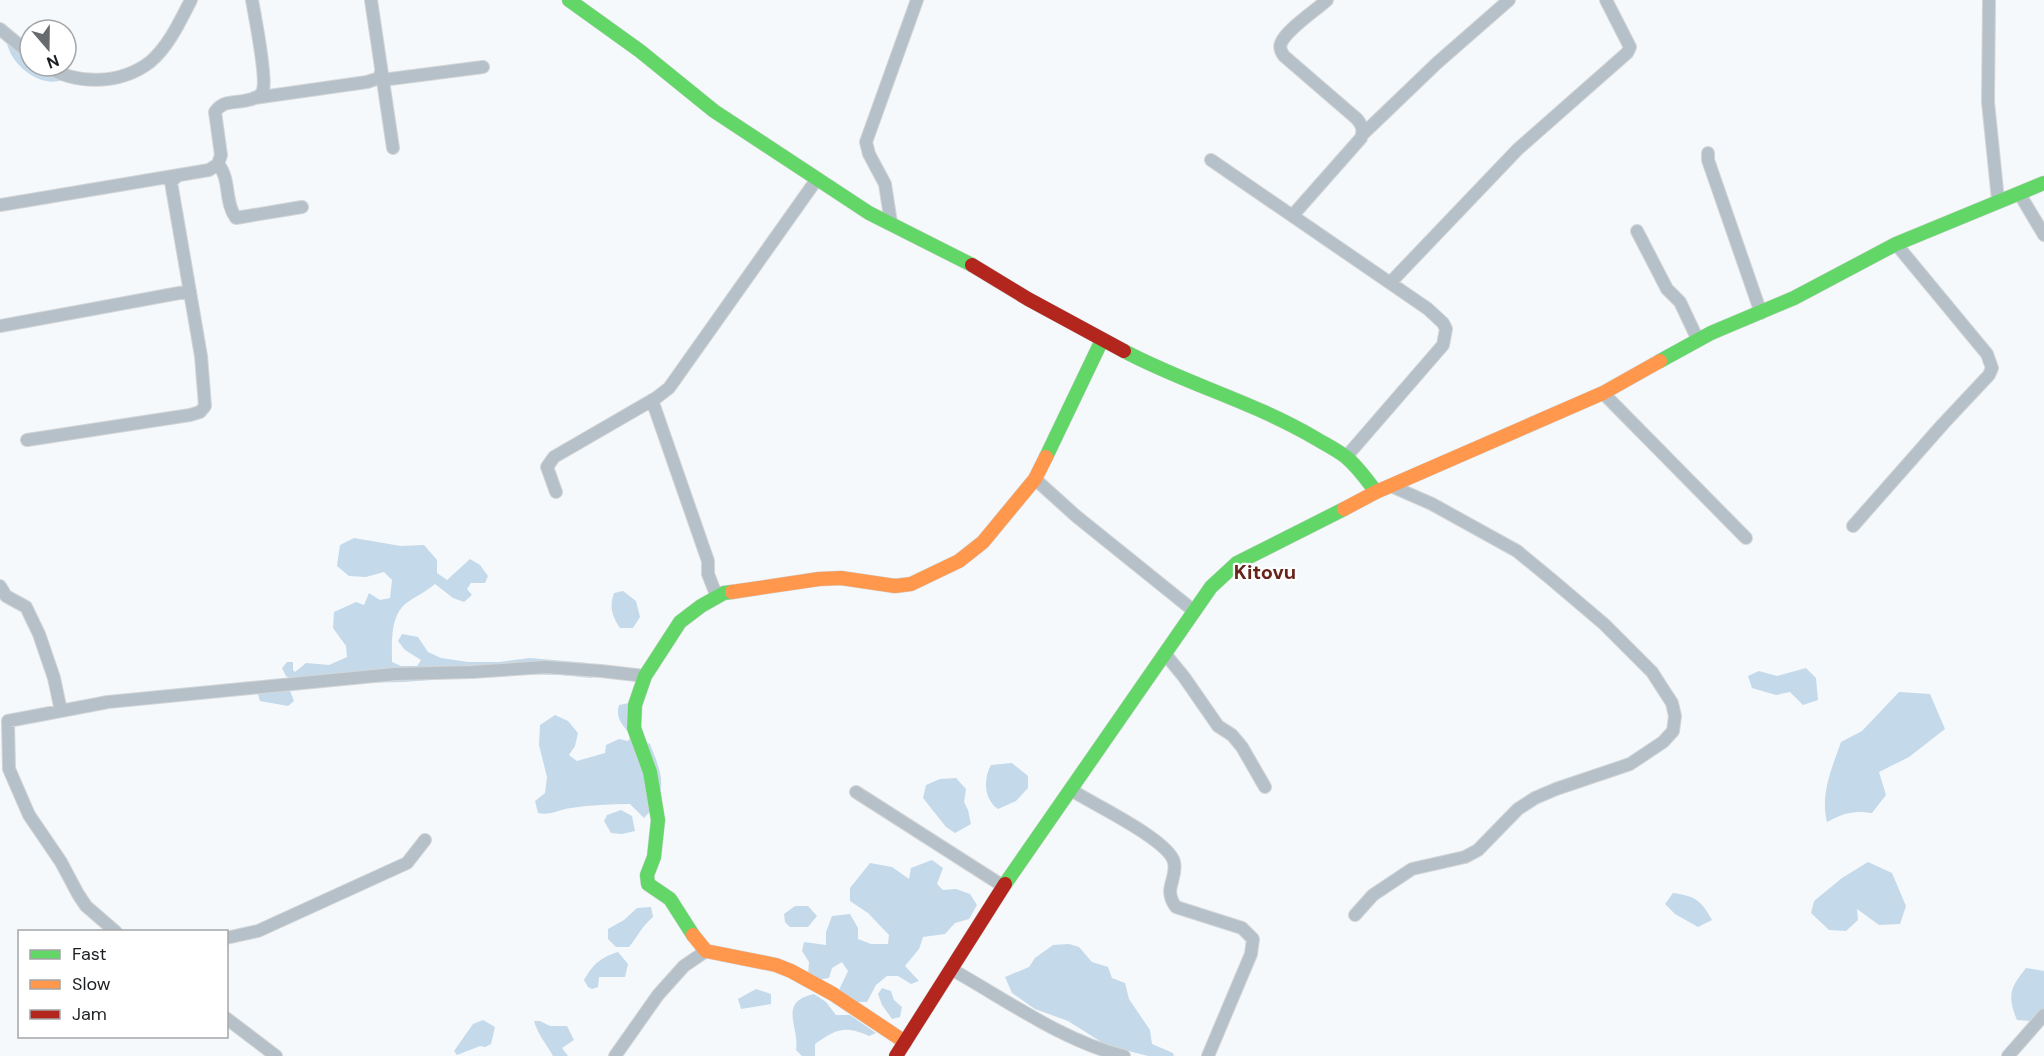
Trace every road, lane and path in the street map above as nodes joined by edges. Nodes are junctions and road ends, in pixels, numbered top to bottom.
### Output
1 (190, 0) edge
2 (252, 0) edge
3 (371, 0) edge
4 (569, 0) edge
5 (917, 0) edge
6 (1327, 0) edge
7 (1509, 0) edge
8 (1606, 0) edge
9 (1989, 0) edge
10 (0, 29) edge
11 (18, 44) edge
12 (483, 67) dead end
13 (382, 76) junction
14 (74, 78) edge
15 (253, 98) junction
16 (1363, 134) junction
17 (393, 148) dead end
18 (1708, 153) dead end
19 (1211, 160) dead end
20 (218, 164) junction
21 (177, 176) junction
22 (817, 179) junction
23 (2044, 183) edge
24 (2019, 193) junction
25 (1998, 200) junction
26 (0, 205) edge
27 (302, 207) dead end
28 (1293, 215) junction
29 (891, 223) junction
30 (1637, 231) dead end
31 (2044, 235) edge
32 (1896, 244) junction
33 (1390, 283) junction
34 (190, 291) junction
35 (1761, 313) junction
36 (0, 326) edge
37 (1102, 340) junction
38 (1698, 340) junction
39 (1603, 393) junction
40 (652, 400) junction
41 (27, 440) dead end
42 (1346, 457) junction
43 (1035, 479) junction
44 (1390, 486) junction
45 (556, 492) dead end
46 (1376, 492) junction
47 (1853, 526) dead end
48 (1746, 538) dead end
49 (0, 586) edge
50 (717, 597) junction
51 (1194, 611) junction
52 (1166, 655) junction
53 (645, 676) junction
54 (61, 711) junction
55 (1265, 787) dead end
56 (1071, 790) junction
57 (856, 792) dead end
58 (425, 840) dead end
59 (1003, 886) junction
60 (1355, 915) dead end
61 (114, 930) edge
62 (228, 938) edge
63 (706, 951) junction
64 (951, 969) junction
65 (2044, 1015) edge
66 (228, 1020) edge
67 (906, 1042) junction
68 (276, 1056) edge
69 (615, 1056) edge
70 (896, 1056) edge
71 (1124, 1056) edge
72 (1208, 1056) edge
73 (2008, 1056) edge

1 - 14 street
2 - 15 street
3 - 13 street
4 - 22 street
5 - 29 street
6 - 16 street
7 - 16 street
8 - 33 street
9 - 25 street
10 - 11 street
12 - 13 street
13 - 15 street
13 - 17 street
15 - 20 street
16 - 28 street
18 - 35 street
19 - 28 street
20 - 21 street
20 - 27 street
21 - 26 street
21 - 34 street
22 - 29 street
22 - 40 street
23 - 24 street
24 - 25 street
24 - 31 street
25 - 32 street
28 - 33 street
29 - 37 street
30 - 38 street
32 - 35 street
32 - 47 street
33 - 42 street
34 - 36 street
34 - 41 street
35 - 38 street
37 - 42 street
37 - 43 street
38 - 39 street
39 - 44 street
39 - 48 street
40 - 45 street
40 - 50 street
42 - 46 street
43 - 50 street
43 - 51 street
44 - 46 street
44 - 60 street
46 - 51 street
49 - 54 street
50 - 53 street
51 - 52 street
52 - 55 street
52 - 56 street
53 - 54 street
53 - 63 street
54 - 61 street
56 - 59 street
56 - 72 street
57 - 59 street
58 - 62 street
59 - 64 street
63 - 67 street
63 - 69 street
64 - 67 street
64 - 71 street
65 - 73 street
66 - 68 street
67 - 70 street

